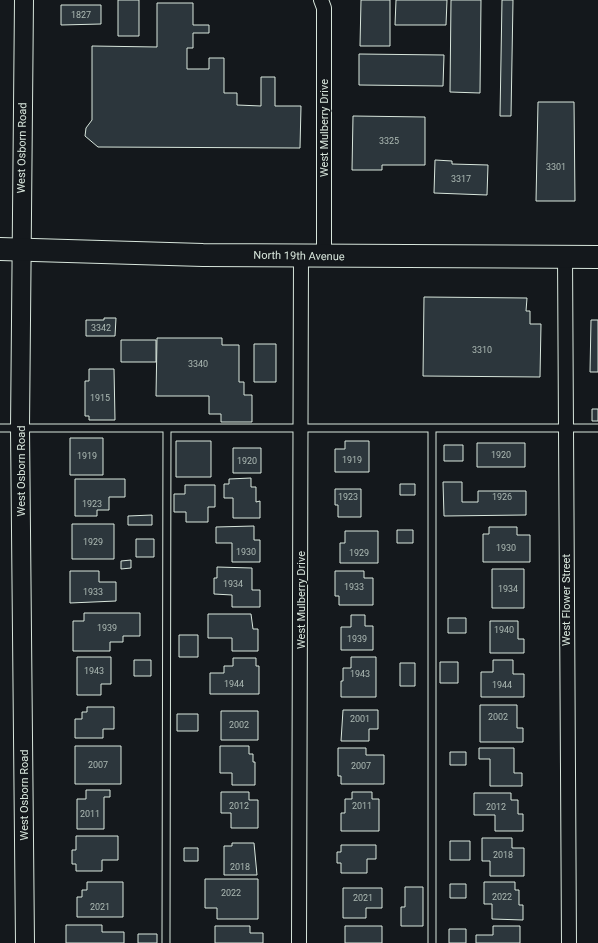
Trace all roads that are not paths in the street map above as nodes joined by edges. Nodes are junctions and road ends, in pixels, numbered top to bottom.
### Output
1 (24, 0) edge
2 (321, 0) edge
3 (10, 249) edge
4 (301, 256) junction
5 (324, 257) junction
6 (565, 257) junction
7 (598, 257) edge
8 (0, 428) edge
9 (20, 428) junction
10 (167, 428) junction
11 (302, 428) junction
12 (565, 428) junction
13 (598, 428) edge
14 (432, 430) junction
15 (25, 943) edge
16 (166, 943) edge
17 (299, 943) edge
18 (432, 943) edge
19 (569, 943) edge

1 - 3 street, West Osborn Road
2 - 5 street, West Mulberry Drive
3 - 4 main road, North 19th Avenue
3 - 9 street, West Osborn Road
4 - 5 main road, North 19th Avenue
4 - 11 street, West Mulberry Drive
5 - 6 main road, North 19th Avenue
6 - 7 main road, North 19th Avenue
6 - 12 street, West Flower Street
8 - 9 lane
9 - 10 lane
9 - 15 street, West Osborn Road
10 - 11 lane
10 - 16 lane
11 - 14 lane
11 - 17 street, West Mulberry Drive
12 - 13 lane
12 - 14 lane
12 - 19 street, West Flower Street
14 - 18 lane

